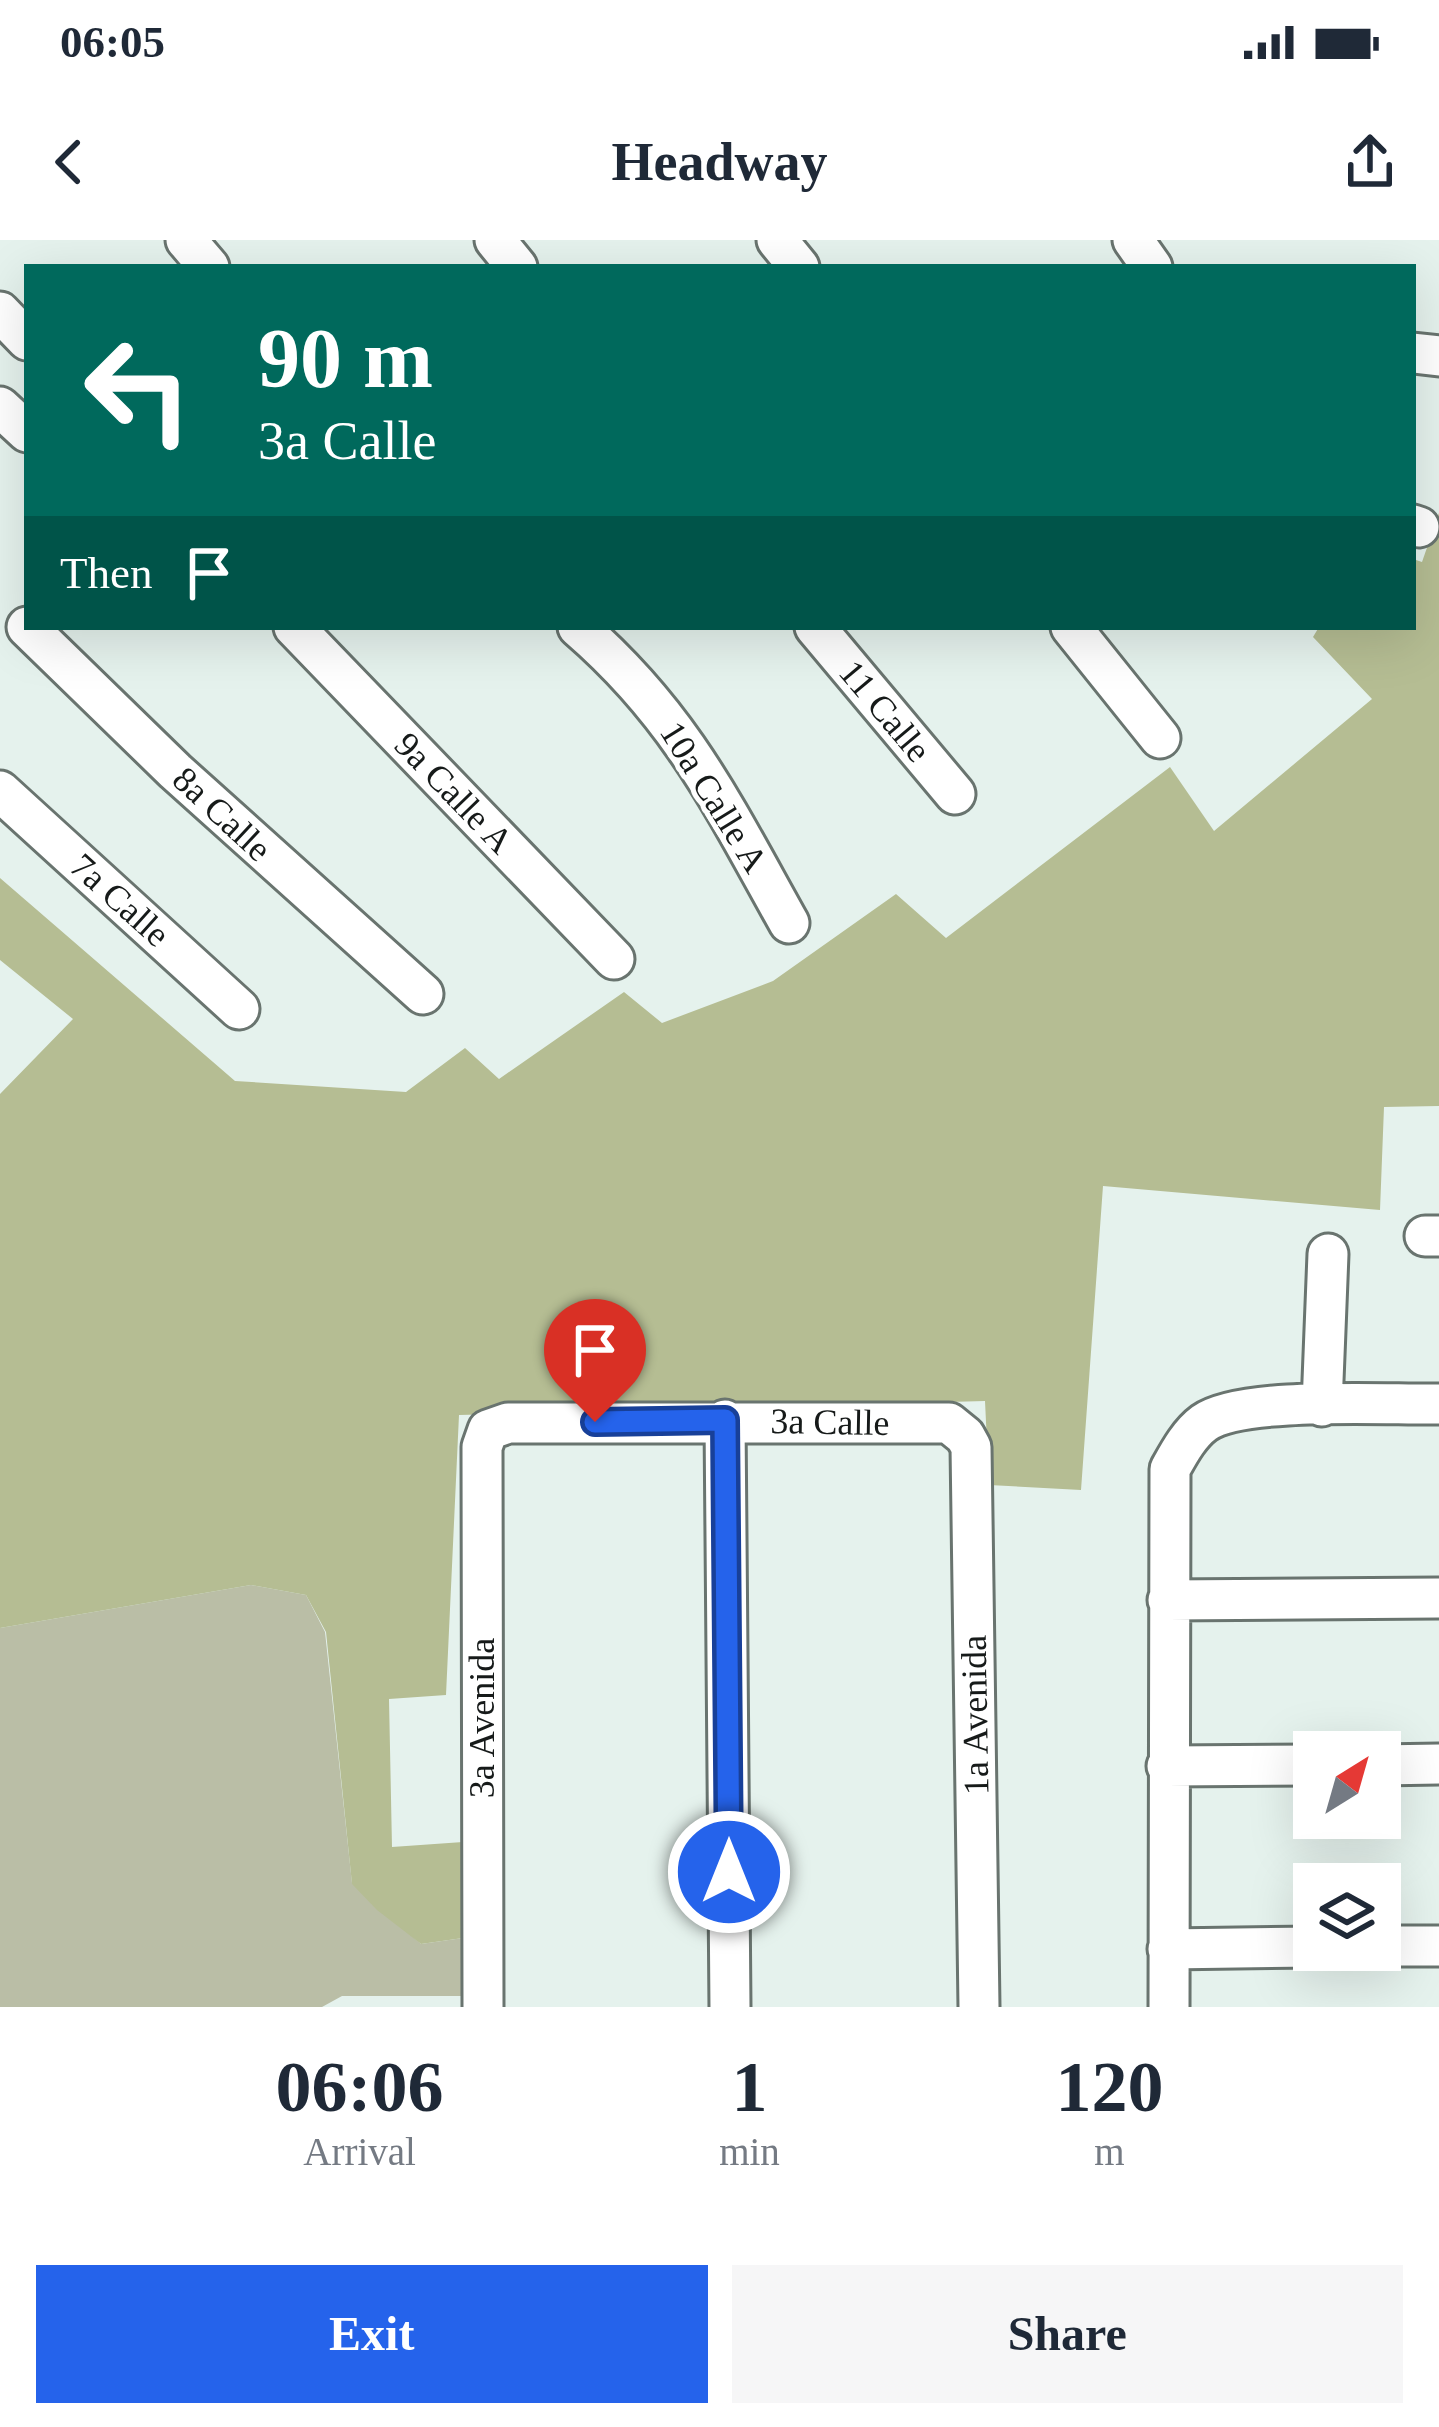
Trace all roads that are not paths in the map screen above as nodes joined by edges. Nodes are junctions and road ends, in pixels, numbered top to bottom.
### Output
1 (186, 240) edge
2 (495, 240) edge
3 (778, 240) edge
4 (206, 264) edge
5 (515, 264) edge
6 (797, 264) edge
7 (0, 312) edge
8 (24, 337) edge
9 (0, 407) edge
10 (24, 430) edge
11 (0, 600) edge
12 (24, 624) edge
13 (30, 630) edge
14 (297, 630) edge
15 (581, 630) edge
16 (818, 630) edge
17 (1073, 630) edge
18 (1160, 738) dead end
19 (0, 791) edge
20 (955, 794) dead end
21 (789, 922) dead end
22 (614, 958) dead end
23 (423, 994) dead end
24 (239, 1009) dead end
25 (1328, 1254) dead end
26 (1439, 1404) edge
27 (1322, 1406) junction
28 (725, 1420) junction
29 (956, 1427) joint
30 (488, 1430) joint
31 (1439, 1598) edge
32 (1168, 1600) junction
33 (1439, 1764) edge
34 (1293, 1765) edge
35 (1401, 1765) edge
36 (1168, 1766) junction
37 (1401, 1946) edge
38 (1439, 1946) edge
39 (1293, 1947) edge
40 (1168, 1948) junction
41 (483, 2007) edge
42 (730, 2007) edge
43 (979, 2007) edge
44 (1169, 2007) edge

1 - 4 street
2 - 5 street
3 - 6 street
7 - 8 street
9 - 10 street
11 - 12 street, 8a Calle
13 - 23 street, 8a Calle
14 - 22 street, 9a Calle A
15 - 21 street, 10a Calle A
16 - 20 street, 11 Calle
17 - 18 street
19 - 24 street, 7a Calle
25 - 27 street
26 - 27 street
27 - 32 street
28 - 29 street, 3a Calle
28 - 30 street, 3a Calle
28 - 42 street
29 - 43 street, 1a Avenida
30 - 41 street, 3a Avenida
31 - 32 street
32 - 36 street
33 - 35 street
34 - 36 street
36 - 40 street
37 - 38 street
39 - 40 street
40 - 44 street

